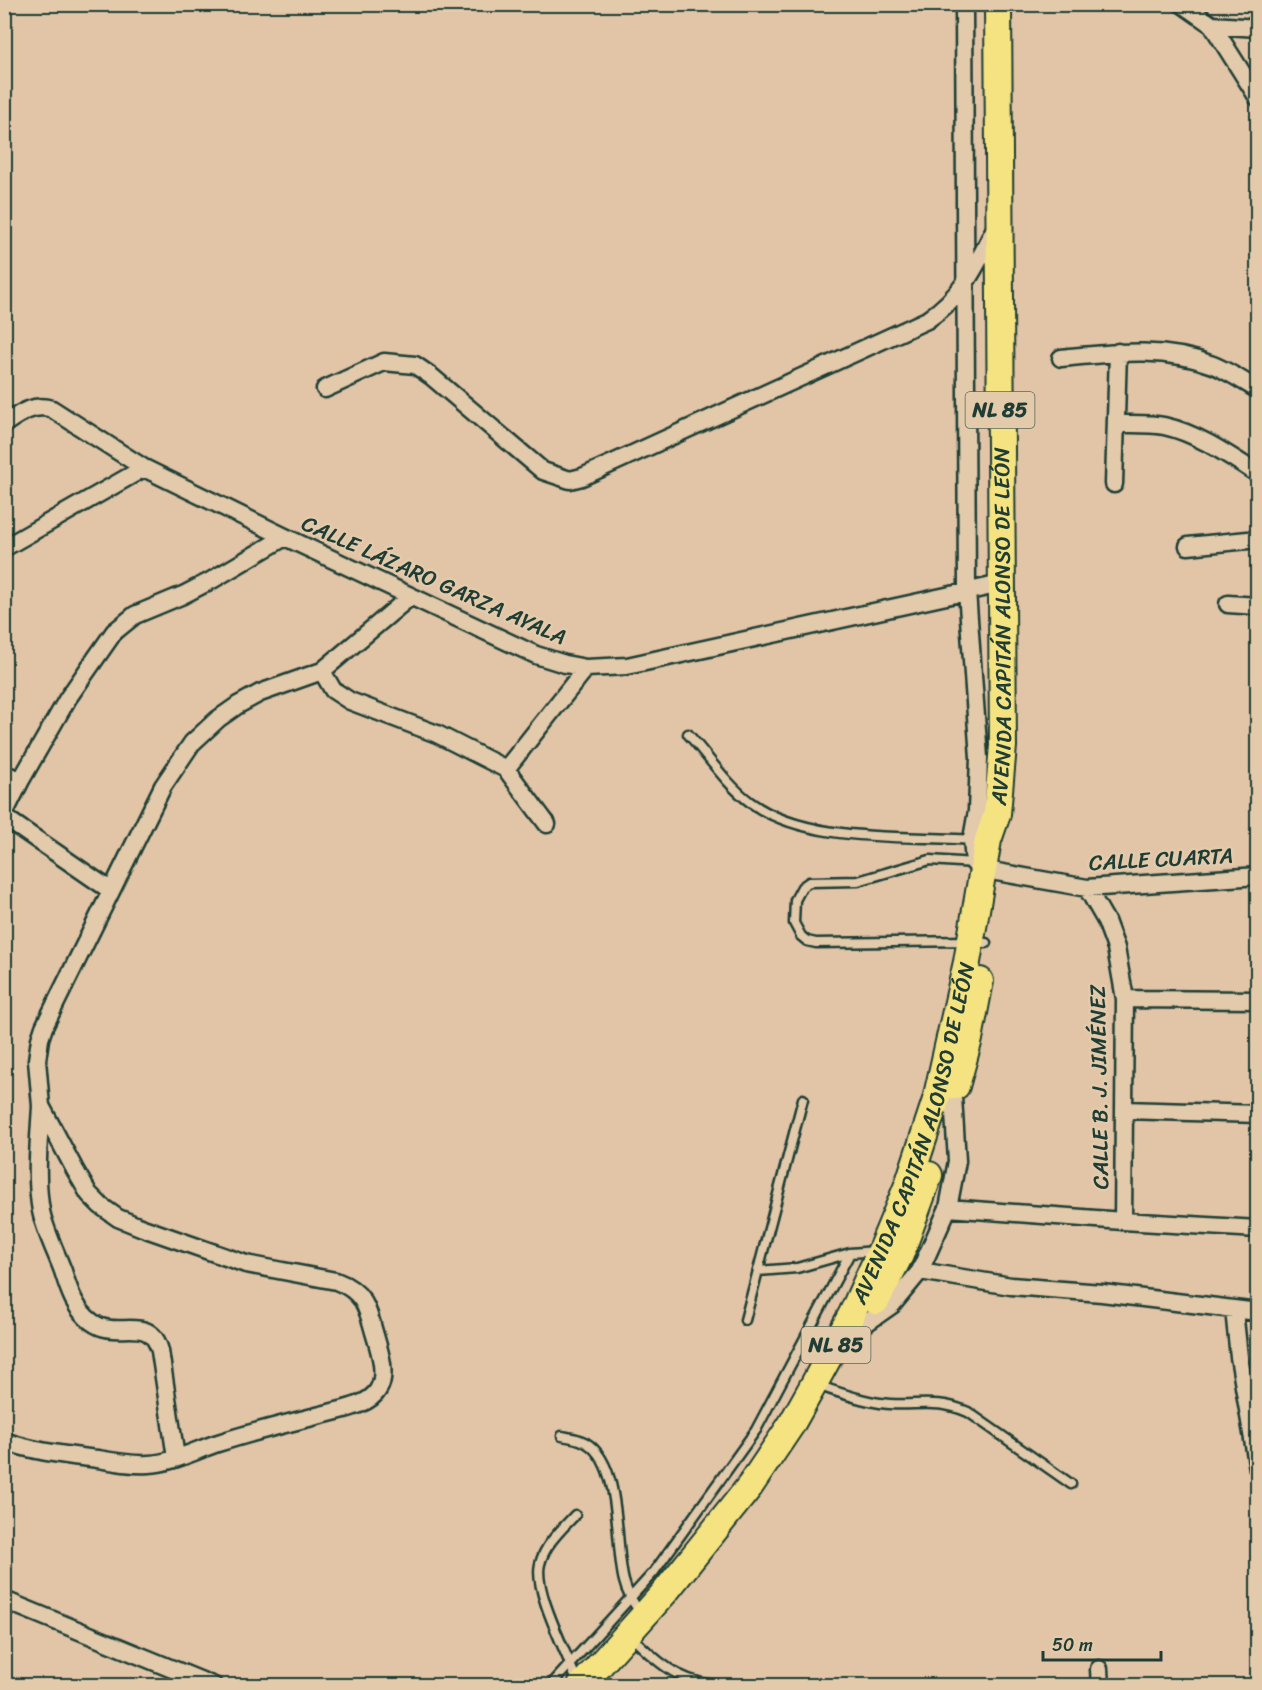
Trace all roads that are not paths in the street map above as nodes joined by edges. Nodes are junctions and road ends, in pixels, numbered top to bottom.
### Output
1 (964, 4) edge
2 (998, 4) edge
3 (1182, 4) edge
4 (1212, 25) junction
5 (1257, 28) edge
6 (1257, 98) edge
7 (999, 221) junction
8 (966, 284) junction
9 (1118, 352) junction
10 (1061, 358) dead end
11 (325, 389) dead end
12 (1257, 390) edge
13 (4, 424) edge
14 (1117, 424) junction
15 (144, 468) junction
16 (1257, 474) edge
17 (1114, 484) dead end
18 (285, 537) junction
19 (1257, 539) edge
20 (1188, 546) dead end
21 (4, 548) edge
22 (1001, 584) junction
23 (967, 591) junction
24 (411, 596) junction
25 (1228, 604) dead end
26 (1257, 606) edge
27 (586, 668) junction
28 (322, 671) junction
29 (688, 734) dead end
30 (506, 769) junction
31 (4, 774) edge
32 (21, 780) junction
33 (4, 816) edge
34 (547, 824) dead end
35 (987, 840) junction
36 (985, 868) junction
37 (1257, 876) edge
38 (1087, 888) junction
39 (110, 890) junction
40 (978, 942) junction
41 (1125, 999) junction
42 (1257, 1000) edge
43 (953, 1097) junction
44 (803, 1099) dead end
45 (41, 1106) junction
46 (1124, 1110) junction
47 (1257, 1114) edge
48 (948, 1208) junction
49 (1123, 1221) junction
50 (1257, 1228) edge
51 (890, 1252) junction
52 (850, 1253) junction
53 (758, 1271) junction
54 (920, 1271) junction
55 (1234, 1310) junction
56 (1257, 1312) edge
57 (745, 1320) dead end
58 (865, 1324) junction
59 (821, 1386) junction
60 (562, 1436) dead end
61 (4, 1441) edge
62 (176, 1458) junction
63 (1257, 1468) edge
64 (1071, 1484) dead end
65 (575, 1515) dead end
66 (4, 1600) edge
67 (636, 1607) junction
68 (639, 1644) junction
69 (577, 1678) edge
70 (214, 1686) edge
71 (550, 1686) edge
72 (602, 1686) edge
73 (725, 1686) edge

1 - 8 street
2 - 7 main road, AVENIDA CAPITÁN ALONSO DE LEÓN / NL 85
3 - 4 street
4 - 5 street
4 - 6 street
7 - 8 street
7 - 22 main road, AVENIDA CAPITÁN ALONSO DE LEÓN / NL 85
8 - 11 street
8 - 23 street
9 - 10 street
9 - 12 street
9 - 14 street
13 - 15 street, CALLE LÁZARO GARZA AYALA
14 - 16 street
14 - 17 street
15 - 18 street, CALLE LÁZARO GARZA AYALA
15 - 21 street
18 - 24 street, CALLE LÁZARO GARZA AYALA
18 - 32 street
19 - 20 street
22 - 23 street, CALLE LÁZARO GARZA AYALA
22 - 35 main road, AVENIDA CAPITÁN ALONSO DE LEÓN / NL 85
23 - 27 street, CALLE LÁZARO GARZA AYALA
23 - 35 street
24 - 27 street, CALLE LÁZARO GARZA AYALA
24 - 28 street
25 - 26 street
27 - 30 street
28 - 30 street
28 - 39 street
29 - 35 lane
30 - 34 street
31 - 32 street
32 - 33 street
33 - 39 street
35 - 36 main road, AVENIDA CAPITÁN ALONSO DE LEÓN / NL 85
36 - 38 street, CALLE CUARTA
36 - 40 main road, AVENIDA CAPITÁN ALONSO DE LEÓN / NL 85
36 - 40 lane
37 - 38 street, CALLE CUARTA
38 - 41 street, CALLE B. J. JIMÉNEZ
39 - 45 street
40 - 43 main road, AVENIDA CAPITÁN ALONSO DE LEÓN / NL 85
40 - 51 main road, AVENIDA CAPITÁN ALONSO DE LEÓN / NL 85
41 - 42 street
41 - 46 street, CALLE B. J. JIMÉNEZ
43 - 48 street
43 - 51 main road, AVENIDA CAPITÁN ALONSO DE LEÓN / NL 85
44 - 53 lane
45 - 62 street
45 - 62 street
46 - 47 street
46 - 49 street, CALLE B. J. JIMÉNEZ
48 - 49 street
48 - 54 street
49 - 50 street
51 - 52 lane
51 - 58 main road, AVENIDA CAPITÁN ALONSO DE LEÓN / NL 85
51 - 59 main road, AVENIDA CAPITÁN ALONSO DE LEÓN / NL 85
52 - 53 lane
52 - 67 lane
53 - 57 lane
54 - 55 street
54 - 58 street
55 - 56 street
55 - 63 street
58 - 59 main road, AVENIDA CAPITÁN ALONSO DE LEÓN / NL 85
59 - 64 lane
59 - 67 main road, AVENIDA CAPITÁN ALONSO DE LEÓN / NL 85
59 - 68 main road, AVENIDA CAPITÁN ALONSO DE LEÓN / NL 85
60 - 67 lane
61 - 62 street
65 - 69 lane
66 - 70 street
67 - 69 main road, AVENIDA CAPITÁN ALONSO DE LEÓN / NL 85
68 - 72 main road, AVENIDA CAPITÁN ALONSO DE LEÓN / NL 85
68 - 73 lane
69 - 71 lane

